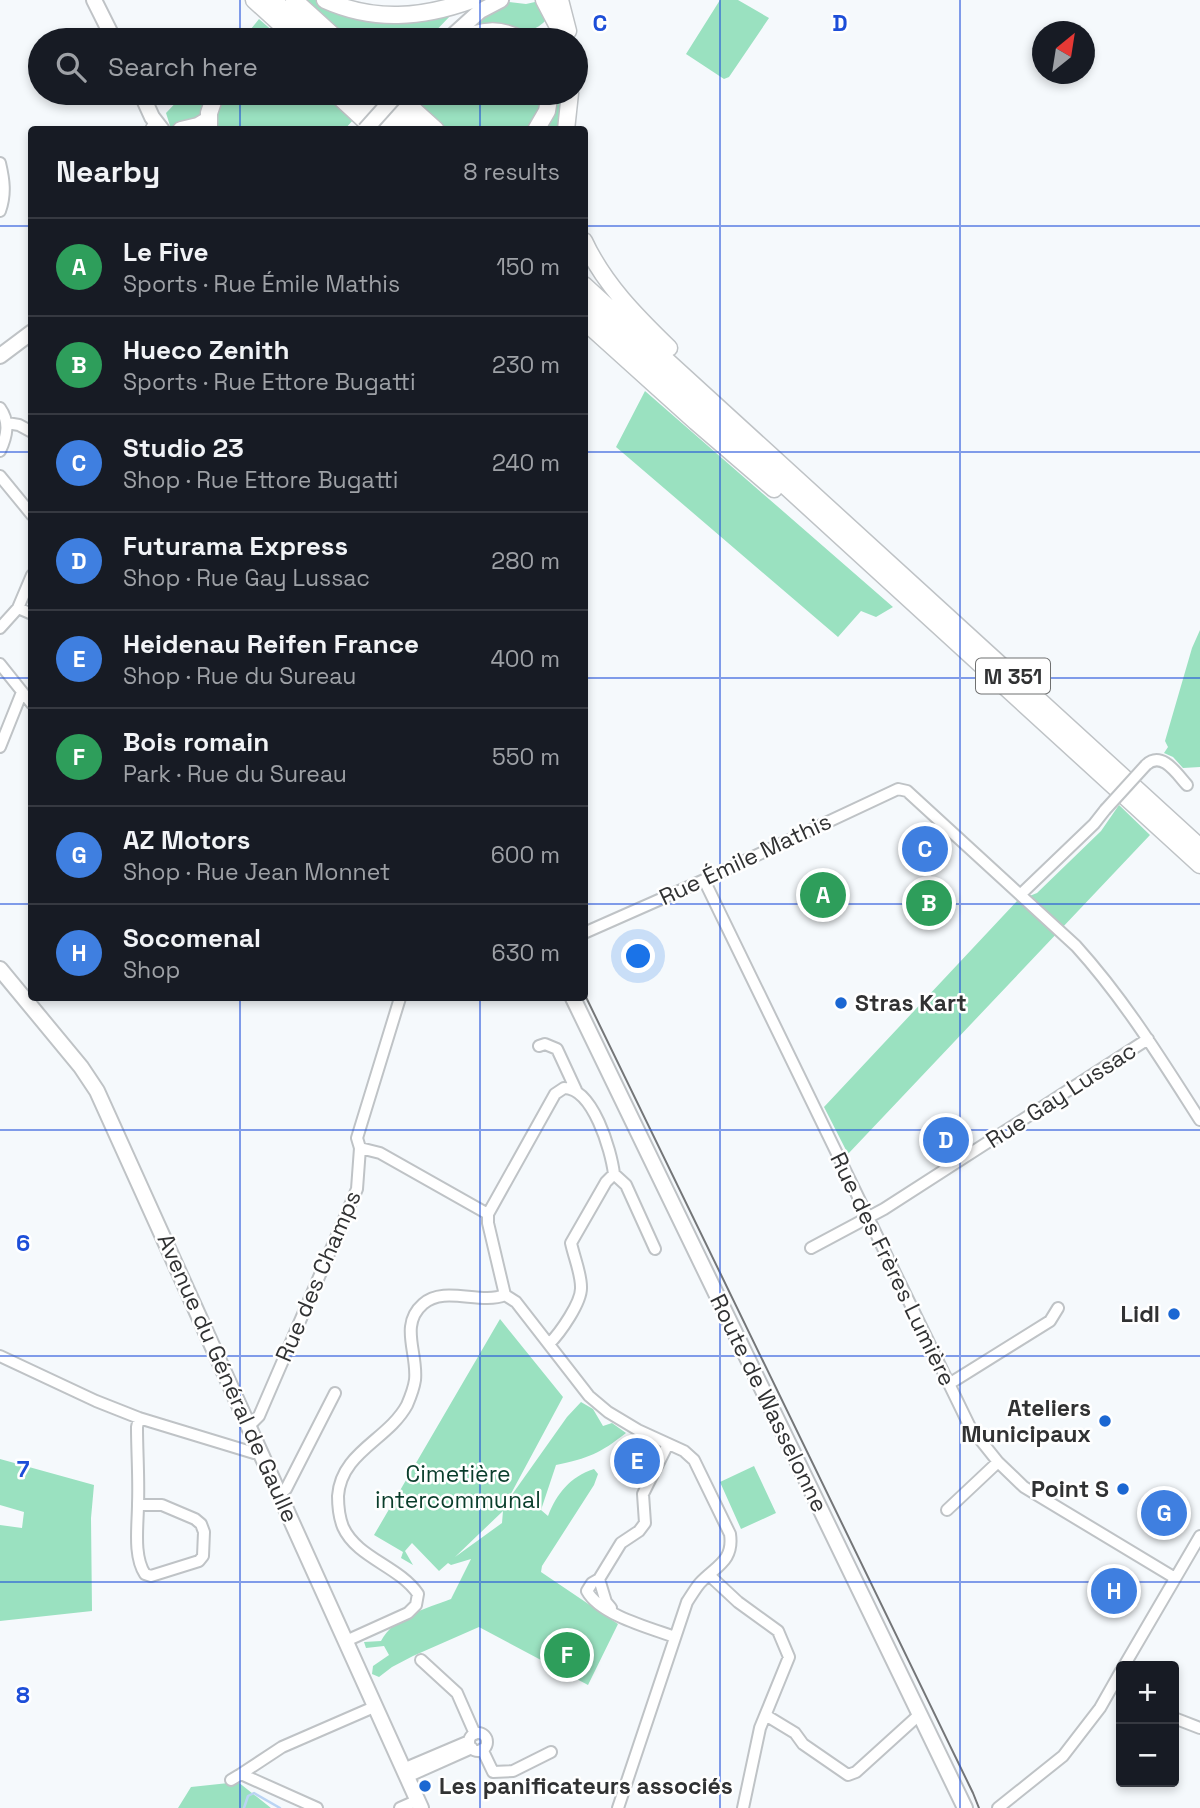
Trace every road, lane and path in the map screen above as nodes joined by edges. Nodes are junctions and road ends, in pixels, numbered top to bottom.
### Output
1 (94, 0) edge
2 (254, 0) edge
3 (273, 0) edge
4 (294, 0) edge
5 (325, 0) edge
6 (472, 0) edge
7 (482, 0) edge
8 (501, 0) edge
9 (544, 0) edge
10 (560, 0) edge
11 (108, 28) edge
12 (285, 28) edge
13 (304, 28) edge
14 (325, 28) edge
15 (452, 28) edge
16 (461, 28) edge
17 (559, 28) edge
18 (568, 28) edge
19 (146, 105) edge
20 (213, 105) edge
21 (348, 105) edge
22 (368, 105) edge
23 (383, 105) edge
24 (385, 105) edge
25 (387, 105) edge
26 (408, 105) edge
27 (548, 105) edge
28 (566, 105) edge
29 (208, 125) edge
30 (154, 126) edge
31 (361, 126) edge
32 (368, 126) edge
33 (371, 126) edge
34 (392, 126) edge
35 (411, 126) edge
36 (432, 126) edge
37 (538, 126) edge
38 (564, 126) edge
39 (0, 163) edge
40 (0, 211) edge
41 (588, 248) edge
42 (588, 289) edge
43 (588, 306) edge
44 (588, 327) edge
45 (28, 335) edge
46 (0, 356) edge
47 (0, 408) edge
48 (7, 423) junction
49 (28, 430) edge
50 (0, 451) edge
51 (0, 476) edge
52 (825, 504) junction
53 (28, 509) edge
54 (28, 584) edge
55 (18, 608) junction
56 (28, 612) edge
57 (927, 615) junction
58 (0, 628) edge
59 (0, 664) edge
60 (22, 692) junction
61 (28, 699) edge
62 (0, 747) edge
63 (1187, 785) dead end
64 (1200, 847) edge
65 (1200, 865) edge
66 (704, 880) junction
67 (1021, 894) junction
68 (588, 931) edge
69 (0, 970) edge
70 (399, 1001) edge
71 (574, 1001) edge
72 (1148, 1039) junction
73 (539, 1046) dead end
74 (576, 1090) junction
75 (1200, 1119) edge
76 (360, 1148) junction
77 (614, 1174) junction
78 (488, 1214) junction
79 (868, 1219) junction
80 (811, 1248) dead end
81 (654, 1249) dead end
82 (505, 1295) junction
83 (1058, 1308) dead end
84 (550, 1344) junction
85 (0, 1356) edge
86 (948, 1384) junction
87 (335, 1393) dead end
88 (139, 1418) junction
89 (249, 1426) junction
90 (668, 1444) junction
91 (261, 1452) junction
92 (998, 1462) junction
93 (280, 1494) junction
94 (138, 1505) junction
95 (947, 1510) dead end
96 (1200, 1536) edge
97 (709, 1575) junction
98 (1175, 1578) junction
99 (675, 1637) junction
100 (346, 1641) junction
101 (421, 1660) dead end
102 (1127, 1661) edge
103 (1115, 1693) edge
104 (374, 1707) junction
105 (920, 1714) junction
106 (767, 1716) junction
107 (1179, 1719) edge
108 (1200, 1728) edge
109 (475, 1743) junction
110 (551, 1752) dead end
111 (405, 1773) junction
112 (419, 1804) edge
113 (317, 1808) edge
114 (400, 1808) edge
115 (618, 1808) edge
116 (743, 1808) edge
117 (965, 1808) edge
118 (998, 1808) edge

1 - 11 main road
2 - 12 highway
3 - 13 highway
4 - 14 highway
5 - 6 highway
7 - 15 main road
8 - 16 main road
9 - 17 highway
10 - 18 highway
19 - 30 main road
20 - 29 highway
21 - 33 highway
22 - 34 highway
23 - 31 main road
24 - 32 main road, bridge
25 - 35 highway
26 - 36 highway
27 - 37 highway
28 - 38 highway
39 - 40 street
41 - 52 highway
42 - 52 highway, M 351
43 - 57 highway, M 351
44 - 57 highway
45 - 46 main road
47 - 48 street
48 - 49 street
48 - 50 street
51 - 53 street
52 - 64 highway, M 351
54 - 55 street
55 - 56 street
55 - 58 street
57 - 65 highway, M 351
59 - 60 street
60 - 61 street
60 - 62 street
63 - 67 street, bridge
66 - 67 street, Rue Émile Mathis
66 - 68 street, Rue Émile Mathis
66 - 79 street, Rue des Frères Lumière
67 - 72 street
69 - 89 main road, Avenue du Général de Gaulle
70 - 76 street, Rue des Champs
71 - 105 main road, Route de Wasselonne
72 - 75 street
72 - 79 street, Rue Gay Lussac
73 - 74 street
74 - 77 street
74 - 78 street
76 - 78 street
76 - 89 street, Rue des Champs
77 - 81 street
77 - 84 street
78 - 82 street
79 - 80 street, Rue Gay Lussac
79 - 86 street, Rue des Frères Lumière
82 - 84 street
82 - 100 street
83 - 86 street
84 - 90 street
85 - 88 street
86 - 92 street, Rue des Frères Lumière
87 - 93 street
88 - 91 street
88 - 94 street
89 - 91 main road, Avenue du Général de Gaulle
90 - 97 street
90 - 99 street
91 - 93 main road, Avenue du Général de Gaulle
92 - 95 street
92 - 98 street, Rue des Frères Lumière
93 - 100 main road, Avenue du Général de Gaulle
94 - 94 street
96 - 98 street
97 - 99 street
97 - 106 street
98 - 102 street
99 - 115 street
100 - 104 main road, Avenue du Général de Gaulle
101 - 109 street
103 - 118 street
104 - 111 main road, Avenue du Général de Gaulle
104 - 113 street
105 - 106 street
105 - 117 main road, Route de Wasselonne
106 - 116 street
107 - 108 street
109 - 110 street
109 - 111 street
111 - 112 main road, Avenue du Général de Gaulle
112 - 114 street

